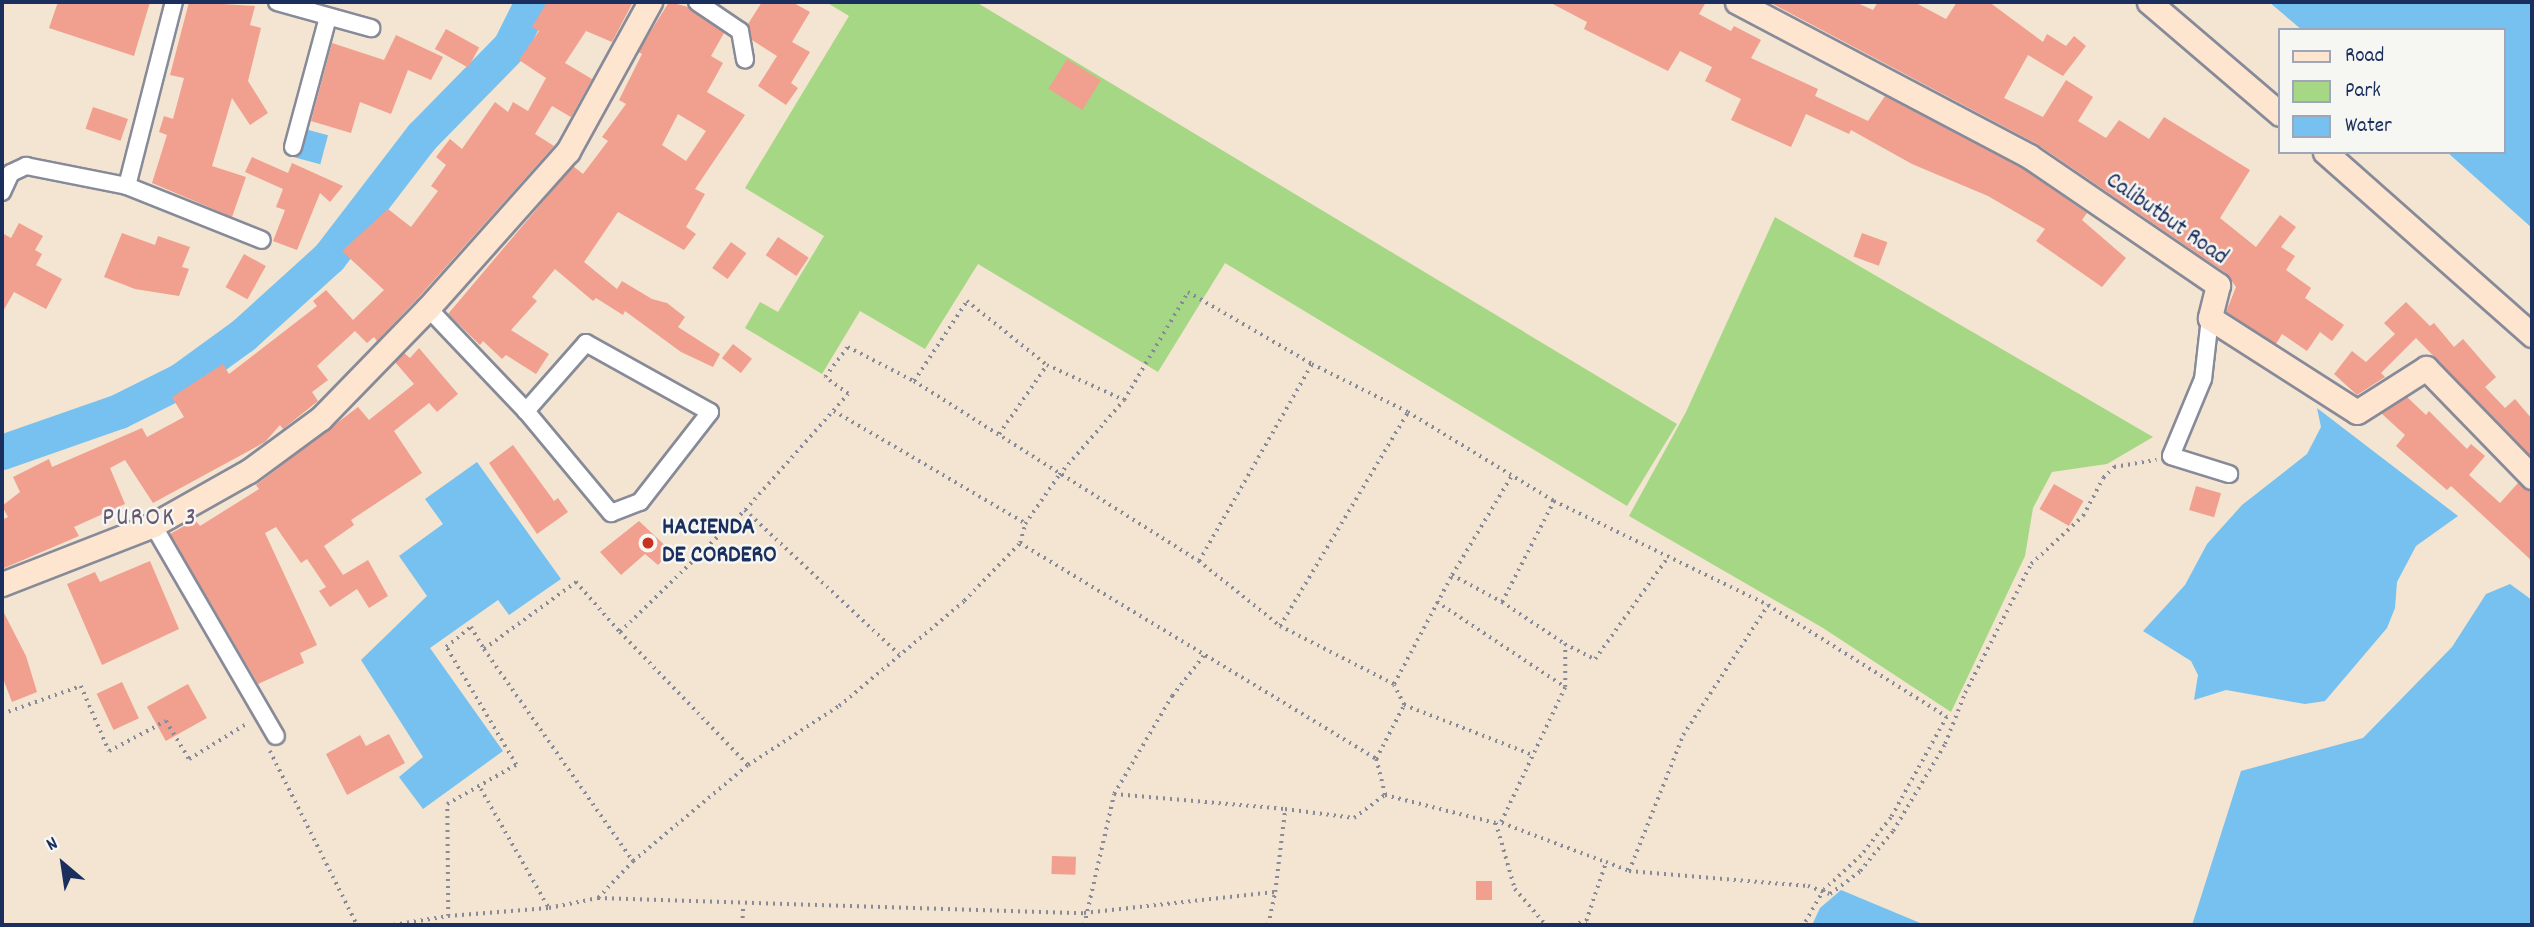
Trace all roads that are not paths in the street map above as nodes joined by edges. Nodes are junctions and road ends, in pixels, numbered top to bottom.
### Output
1 (174, 2) edge
2 (277, 2) edge
3 (650, 2) edge
4 (696, 2) edge
5 (1737, 2) edge
6 (2149, 2) edge
7 (328, 17) junction
8 (371, 28) dead end
9 (745, 60) dead end
10 (2278, 112) edge
11 (293, 147) dead end
12 (2327, 154) edge
13 (127, 186) junction
14 (2, 192) edge
15 (262, 240) dead end
16 (428, 308) junction
17 (2210, 318) junction
18 (2532, 335) edge
19 (526, 411) junction
20 (2229, 474) dead end
21 (2532, 477) edge
22 (153, 525) junction
23 (2, 584) edge
24 (271, 740) road end

1 - 13 street
2 - 7 street
3 - 16 street
4 - 9 street
5 - 17 street, Calibutbut Road
6 - 10 street
7 - 8 street
7 - 11 street
12 - 18 street
13 - 14 street
13 - 15 street
16 - 19 street
16 - 22 street
17 - 20 street
17 - 21 street
19 - 19 street
22 - 23 street
22 - 24 street

